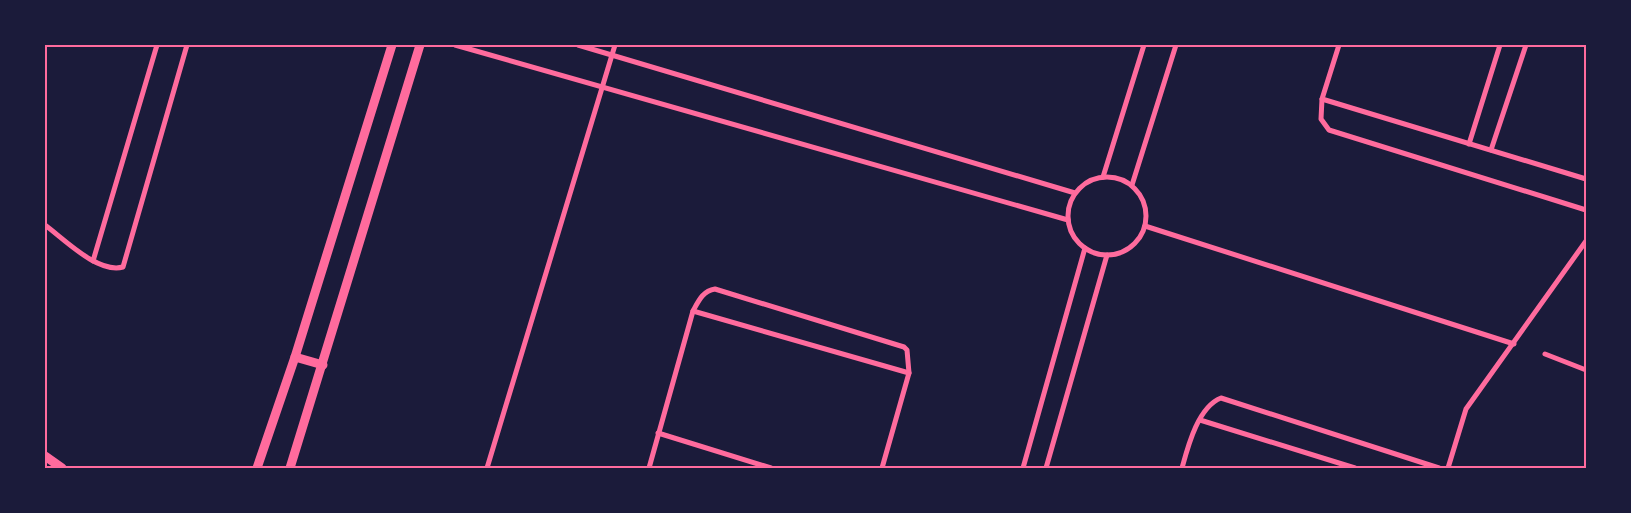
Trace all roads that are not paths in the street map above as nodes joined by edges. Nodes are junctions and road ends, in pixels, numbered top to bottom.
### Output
1 (187, 45) edge
2 (392, 45) edge
3 (420, 45) edge
4 (455, 45) edge
5 (578, 45) edge
6 (615, 45) edge
7 (1144, 45) edge
8 (1176, 45) edge
9 (1339, 45) edge
10 (1500, 45) edge
11 (1526, 45) edge
12 (155, 46) edge
13 (612, 55) junction
14 (603, 87) junction
15 (1322, 99) junction
16 (1469, 144) junction
17 (1492, 150) junction
18 (1104, 177) junction
19 (1586, 179) edge
20 (1132, 185) junction
21 (1075, 193) junction
22 (1586, 210) edge
23 (1068, 220) junction
24 (45, 225) edge
25 (1145, 226) junction
26 (1586, 241) edge
27 (1085, 248) junction
28 (1107, 255) junction
29 (93, 261) junction
30 (694, 311) junction
31 (1514, 344) junction
32 (1545, 354) dead end
33 (295, 357) junction
34 (323, 365) junction
35 (1586, 370) edge
36 (908, 373) junction
37 (1200, 420) junction
38 (658, 433) junction
39 (45, 456) edge
40 (62, 468) edge
41 (257, 468) edge
42 (290, 468) edge
43 (488, 468) edge
44 (649, 468) edge
45 (771, 468) edge
46 (882, 468) edge
47 (1023, 468) edge
48 (1046, 468) edge
49 (1182, 468) edge
50 (1355, 468) edge
51 (1439, 468) edge
52 (1448, 468) edge

1 - 29 street
2 - 33 street
3 - 34 street
4 - 14 street
5 - 13 street
6 - 13 street
7 - 18 street
8 - 20 street
9 - 15 street
10 - 16 street
11 - 17 street
12 - 29 street
13 - 14 street
13 - 21 street
14 - 23 street
14 - 43 street
15 - 16 street
15 - 22 street
16 - 17 street
17 - 19 street
18 - 20 street
18 - 21 street
20 - 25 street
21 - 23 street
23 - 27 street
24 - 29 street
25 - 28 street
25 - 31 street
26 - 31 street
27 - 28 street
27 - 47 street
28 - 48 street
30 - 36 street
30 - 36 street
30 - 38 street
31 - 52 street
32 - 35 street
33 - 34 street
33 - 41 street
34 - 42 street
36 - 46 street
37 - 49 street
37 - 50 street
37 - 51 street
38 - 44 street
38 - 45 street
39 - 40 street

